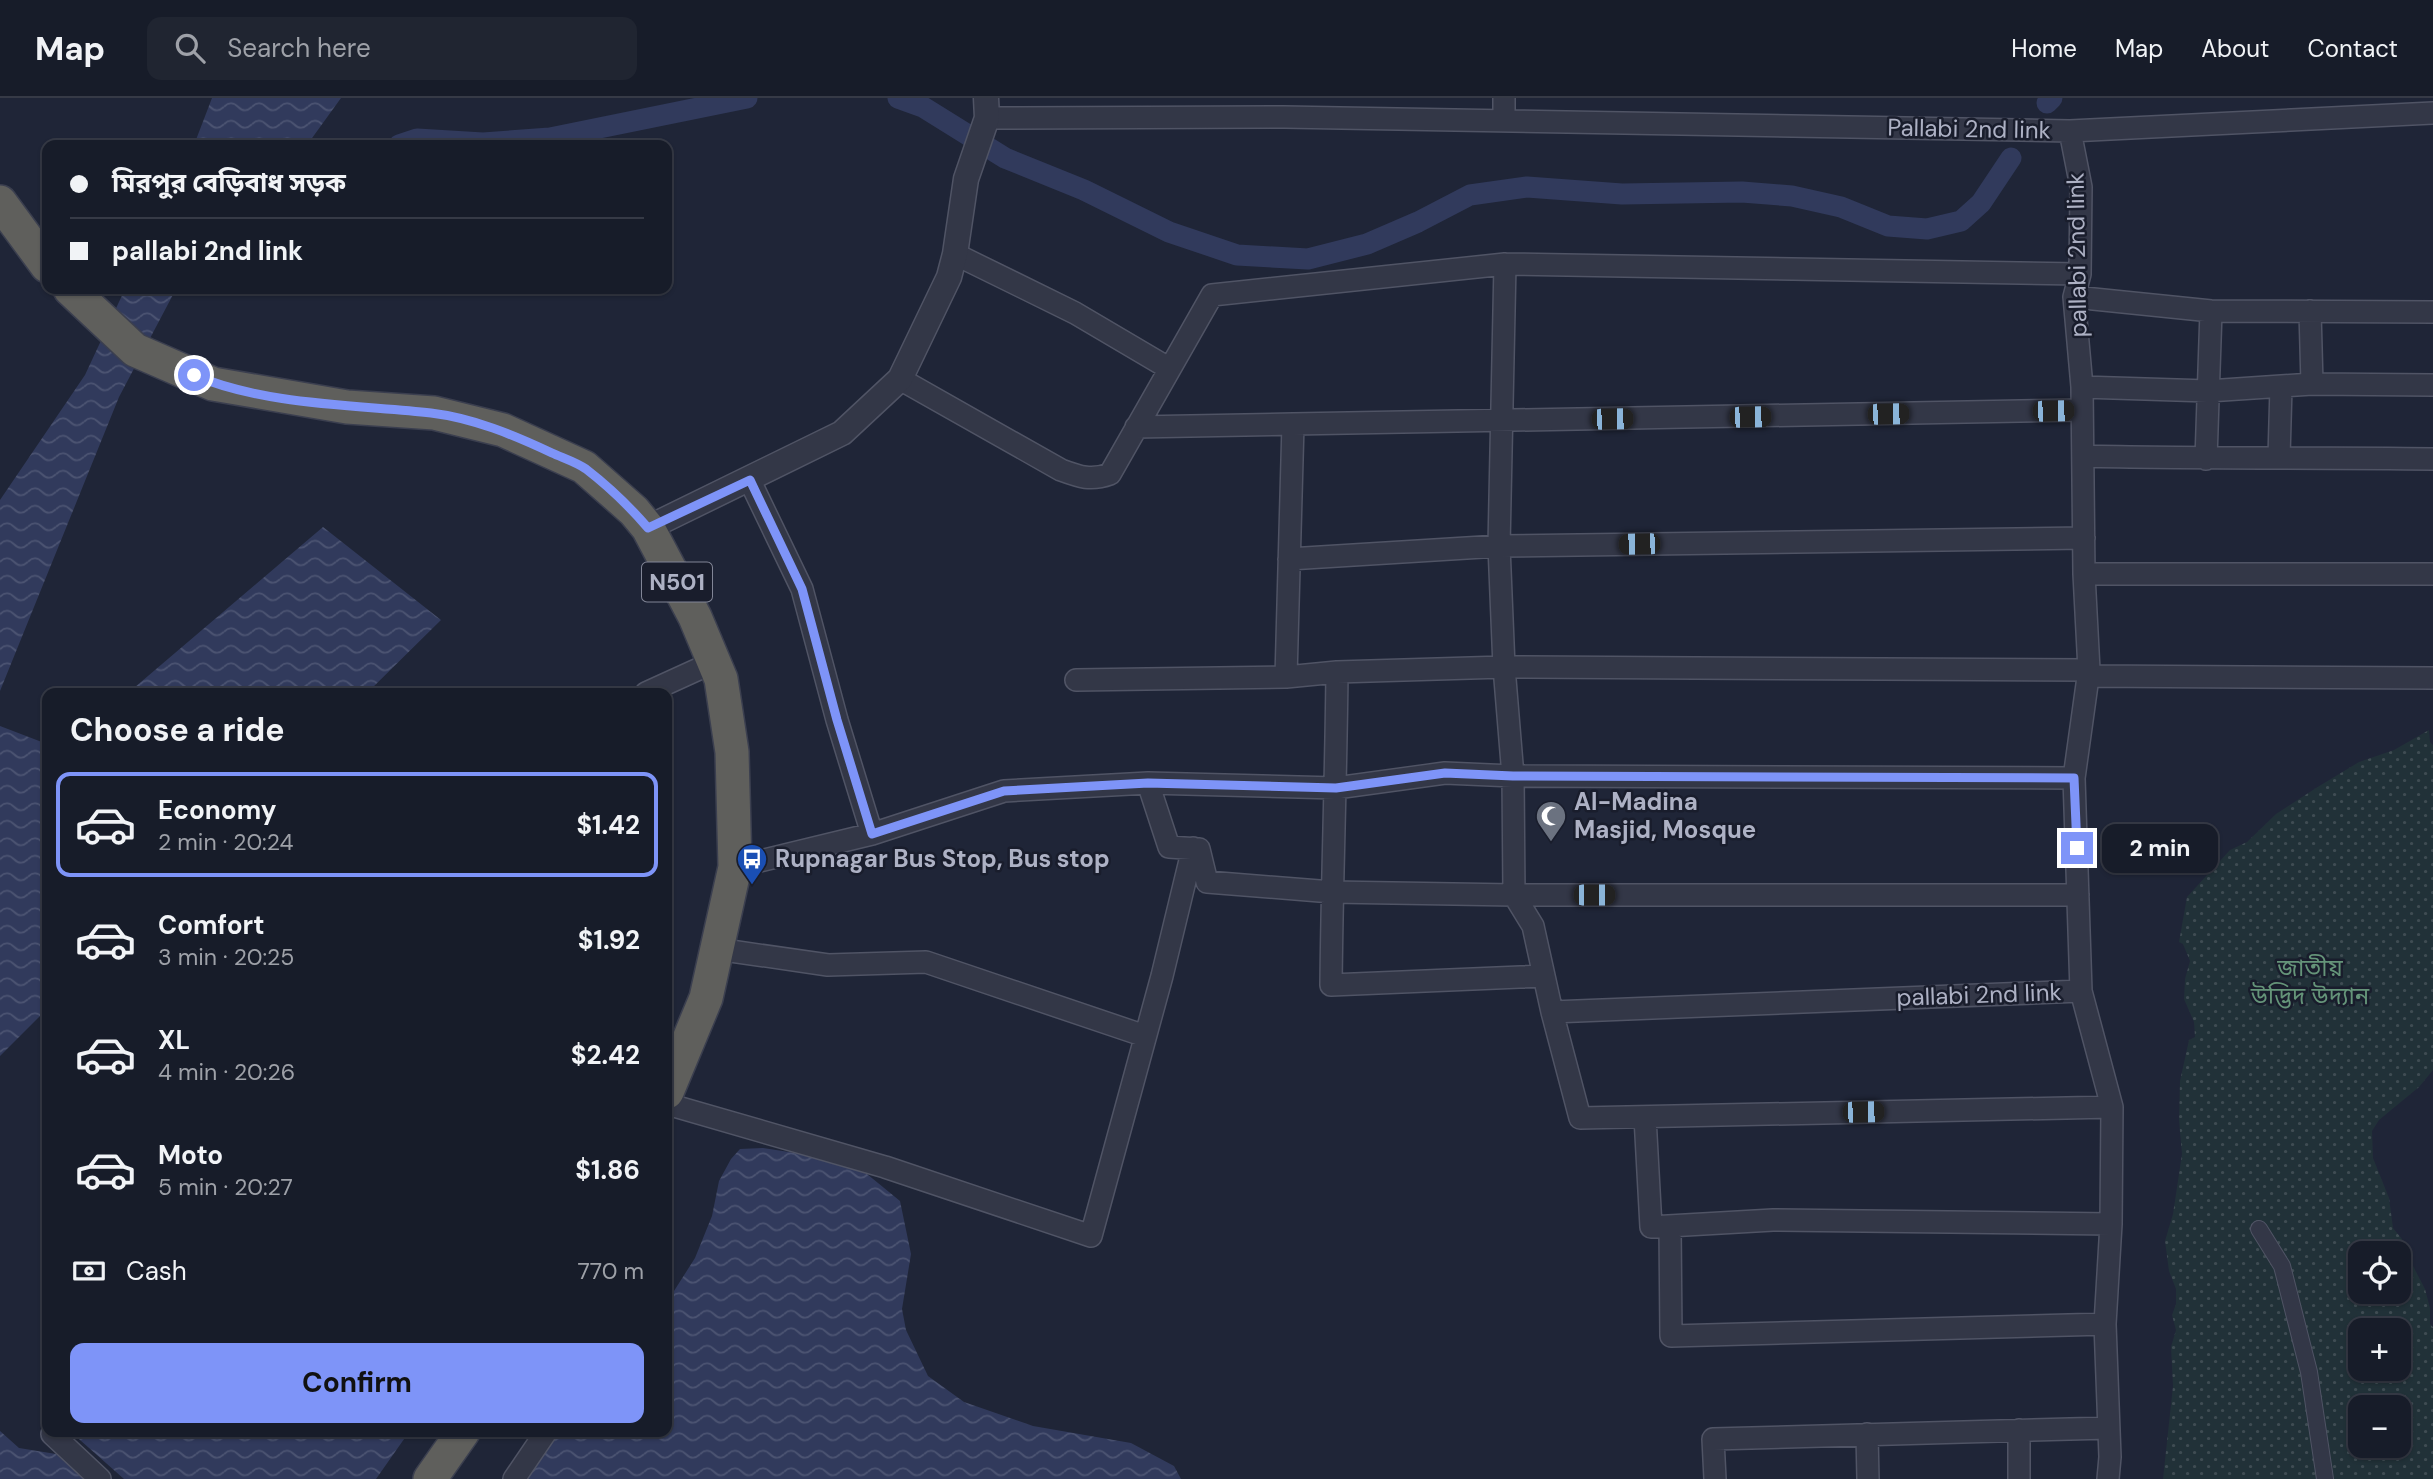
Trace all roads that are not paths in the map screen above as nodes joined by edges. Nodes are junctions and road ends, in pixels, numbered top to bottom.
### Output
1 (1504, 98) edge
2 (987, 112) edge
3 (2433, 113) edge
4 (1504, 120) junction
5 (2070, 131) junction
6 (0, 202) edge
7 (955, 254) junction
8 (42, 259) edge
9 (1506, 264) junction
10 (2080, 274) junction
11 (77, 296) edge
12 (2074, 298) junction
13 (2211, 311) junction
14 (2310, 311) junction
15 (2433, 312) edge
16 (1170, 369) junction
17 (900, 379) junction
18 (2312, 384) junction
19 (2433, 385) edge
20 (2082, 387) junction
21 (2281, 387) junction
22 (2208, 391) junction
23 (2081, 410) junction
24 (1502, 422) junction
25 (1293, 424) junction
26 (1136, 427) junction
27 (2083, 456) junction
28 (2279, 457) junction
29 (2206, 459) junction
30 (2433, 459) edge
31 (750, 480) junction
32 (648, 528) junction
33 (2084, 538) junction
34 (1499, 546) junction
35 (1289, 559) junction
36 (2084, 574) junction
37 (2433, 574) edge
38 (714, 662) junction
39 (1504, 667) junction
40 (1337, 672) junction
41 (2088, 673) junction
42 (1286, 677) junction
43 (2433, 678) edge
44 (1076, 680) dead end
45 (657, 688) edge
46 (1513, 776) junction
47 (2074, 778) junction
48 (1148, 783) junction
49 (1336, 788) junction
50 (872, 834) junction
51 (1193, 848) junction
52 (736, 867) junction
53 (1332, 892) junction
54 (1514, 895) junction
55 (2078, 895) junction
56 (717, 949) junction
57 (1544, 976) junction
58 (2081, 992) junction
59 (1552, 1012) junction
60 (1145, 1036) junction
61 (672, 1080) edge
62 (672, 1105) edge
63 (2112, 1107) junction
64 (1645, 1118) junction
65 (2111, 1224) junction
66 (1670, 1226) junction
67 (2259, 1229) dead end
68 (2105, 1324) junction
69 (2108, 1428) junction
70 (2020, 1430) junction
71 (1867, 1434) junction
72 (55, 1437) edge
73 (459, 1437) edge
74 (543, 1437) edge
75 (100, 1479) edge
76 (430, 1479) edge
77 (514, 1479) edge
78 (1715, 1479) edge
79 (1868, 1479) edge
80 (2019, 1479) edge
81 (2108, 1479) edge
82 (2325, 1479) edge

1 - 4 street
2 - 4 street, Pallabi 2nd link
2 - 7 street
3 - 5 street, Pallabi 2nd link
4 - 5 street, Pallabi 2nd link
5 - 10 street, pallabi 2nd link
6 - 8 highway
7 - 16 street
7 - 17 street
9 - 10 street
9 - 16 street
9 - 24 street
10 - 12 street, pallabi 2nd link
11 - 32 highway, N501
12 - 13 street
12 - 20 street, pallabi 2nd link
13 - 14 street
13 - 22 street
14 - 15 street
14 - 18 street
16 - 26 street
17 - 26 street
17 - 31 street
18 - 19 street
18 - 21 street
20 - 22 street
20 - 23 street, pallabi 2nd link
21 - 22 street
21 - 28 street
22 - 29 street
23 - 24 street
23 - 27 street, pallabi 2nd link
24 - 25 street
24 - 34 street
25 - 26 street
25 - 35 street
27 - 29 street
27 - 33 street, pallabi 2nd link
28 - 29 street
28 - 30 street
31 - 32 street
31 - 50 street
32 - 38 highway, N501
33 - 34 street
33 - 36 street, pallabi 2nd link
34 - 35 street
34 - 39 street
35 - 42 street
36 - 37 street
36 - 41 street, pallabi 2nd link
38 - 45 street
38 - 52 highway, N501
39 - 40 street
39 - 41 street
39 - 46 street
40 - 42 street
40 - 49 street
41 - 43 street
41 - 47 street, pallabi 2nd link
42 - 44 street
46 - 47 street
46 - 49 street
46 - 54 street
47 - 55 street, pallabi 2nd link
48 - 49 street
48 - 50 street
48 - 51 street
49 - 53 street
50 - 52 street
51 - 53 street
51 - 60 street
52 - 56 highway, N501
53 - 54 street
53 - 57 street
54 - 55 street
54 - 57 street
55 - 58 street, pallabi 2nd link
56 - 60 street
56 - 61 highway, N501
57 - 59 street
58 - 59 street, pallabi 2nd link
58 - 63 street
59 - 64 street
60 - 62 street
63 - 64 street
63 - 65 street
64 - 66 street
65 - 66 street
65 - 68 street
66 - 68 street
67 - 82 street
68 - 69 street
69 - 70 street
69 - 81 street
70 - 71 street
70 - 80 street
71 - 78 street
71 - 79 street
72 - 75 street
73 - 76 highway
74 - 77 street

